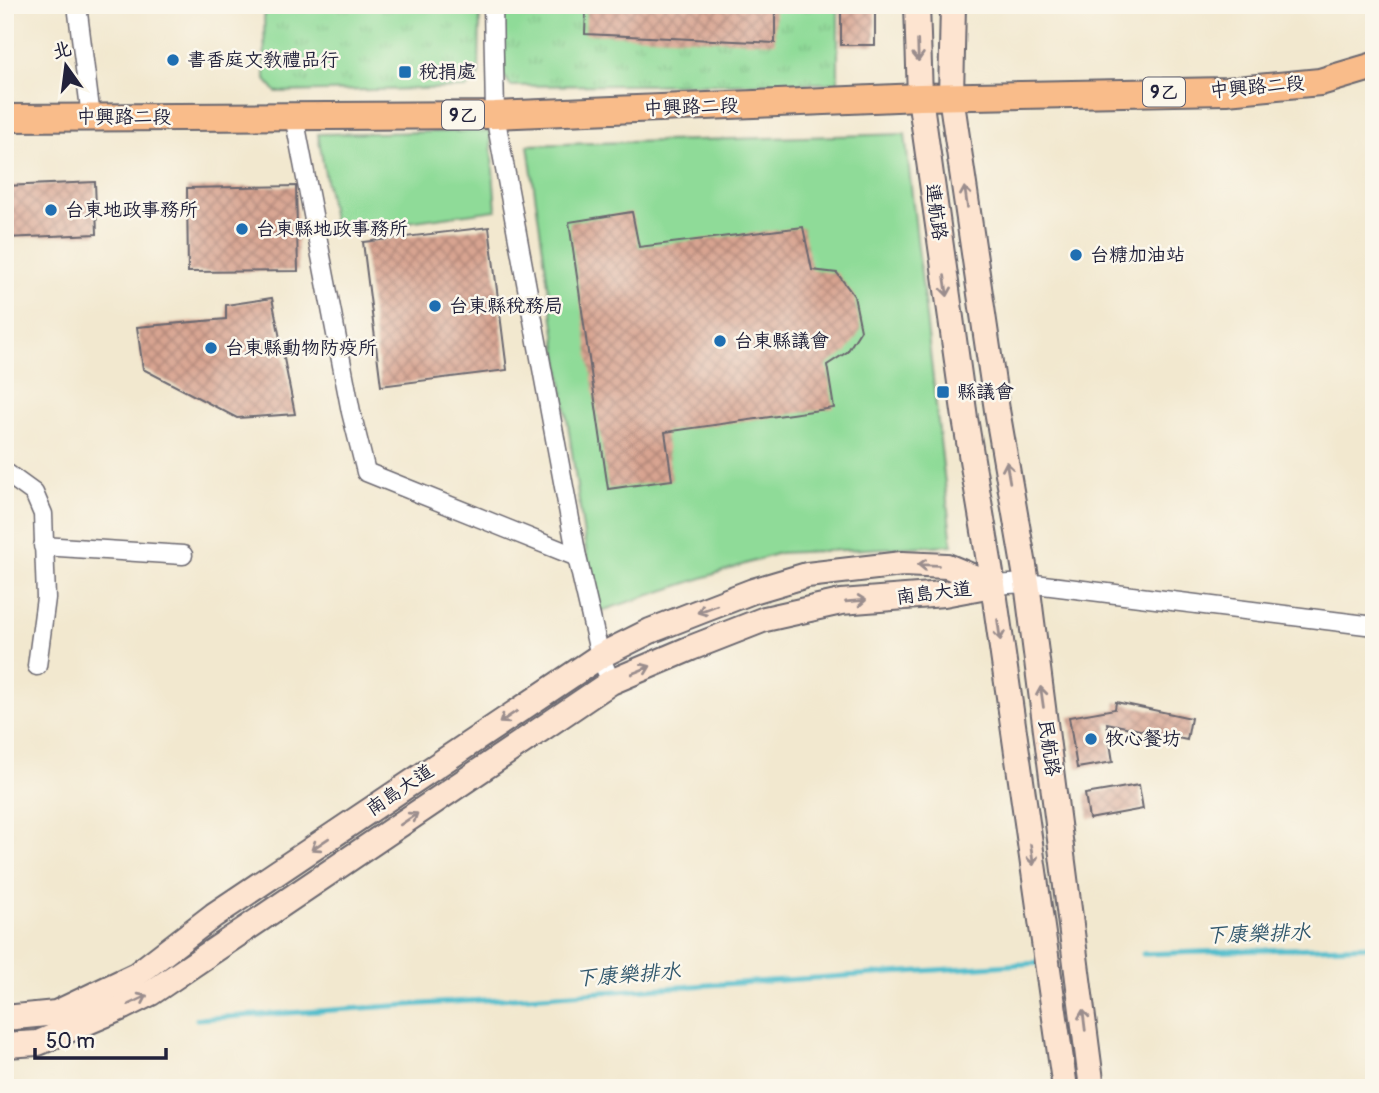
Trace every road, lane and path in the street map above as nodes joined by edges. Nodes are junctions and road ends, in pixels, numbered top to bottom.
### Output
1 (77, 5) edge
2 (493, 5) edge
3 (917, 5) edge
4 (953, 5) edge
5 (1374, 66) edge
6 (951, 96) junction
7 (920, 97) junction
8 (495, 115) junction
9 (294, 116) junction
10 (91, 117) junction
11 (5, 118) edge
12 (997, 410) joint
13 (965, 418) joint
14 (5, 472) edge
15 (43, 546) junction
16 (183, 555) dead end
17 (577, 557) junction
18 (1027, 583) junction
19 (993, 584) junction
20 (1374, 626) edge
21 (600, 656) junction
22 (37, 666) dead end
23 (611, 682) junction
24 (5, 1018) edge
25 (5, 1045) edge
26 (1065, 1088) edge
27 (1092, 1088) edge

1 - 10 street
2 - 8 street
3 -> 7 street, 連航路
4 - 6 street, 連航路
5 - 6 main road, 中興路二段 / 9乙
6 - 7 main road, 中興路二段 / 9乙
12 -> 6 street, 連航路
7 - 8 main road, 中興路二段 / 9乙
7 -> 13 street, 連航路
8 - 9 main road, 中興路二段 / 9乙
8 - 17 street
9 - 10 main road, 中興路二段 / 9乙
9 - 17 street
10 - 11 main road, 中興路二段 / 9乙
18 -> 12 street, 民航路
13 - 19 street, 民航路
14 - 15 street
15 - 16 street
15 - 22 street
17 - 21 street
18 - 19 street
18 - 20 street
27 -> 18 street, 民航路
19 -> 21 street, 南島大道
23 -> 19 street, 南島大道
19 -> 26 street, 民航路
21 - 23 street
21 -> 24 street, 南島大道
25 -> 23 street, 南島大道

